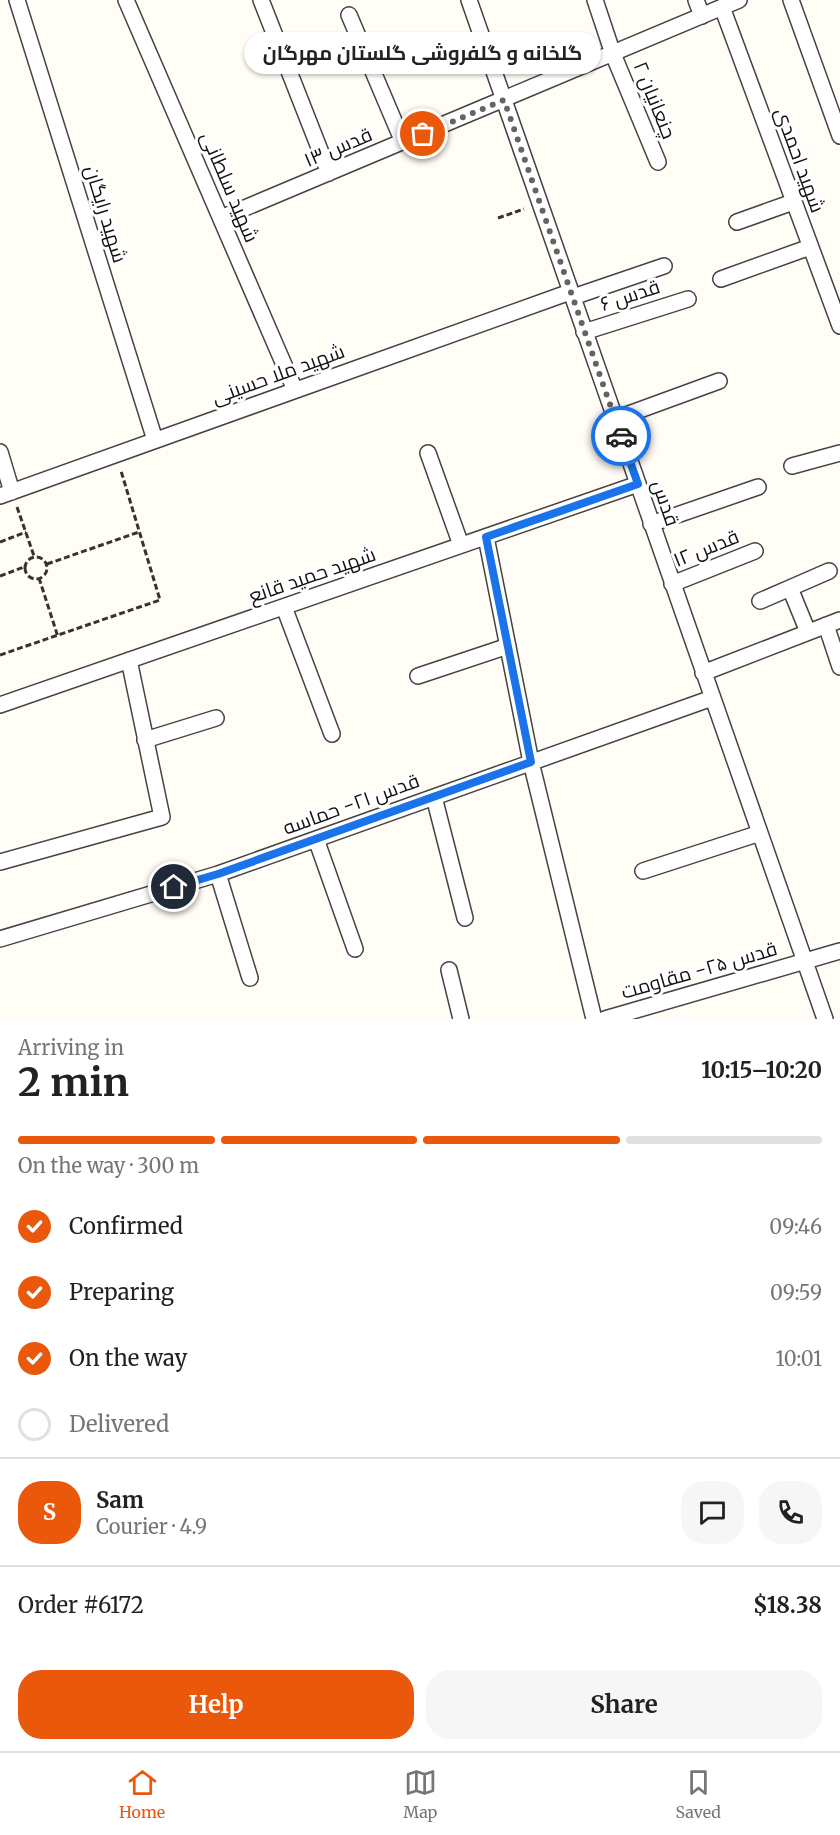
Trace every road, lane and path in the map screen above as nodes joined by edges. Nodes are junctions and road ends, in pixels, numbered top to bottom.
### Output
1 (17, 0) edge
2 (126, 0) edge
3 (261, 0) edge
4 (469, 0) edge
5 (595, 0) edge
6 (696, 0) edge
7 (739, 0) edge
8 (791, 0) edge
9 (722, 7) junction
10 (349, 15) dead end
11 (702, 16) junction
12 (613, 54) junction
13 (504, 100) junction
14 (840, 136) edge
15 (403, 142) junction
16 (657, 162) dead end
17 (329, 173) junction
18 (793, 202) junction
19 (540, 203) junction
20 (221, 218) junction
21 (498, 218) dead end
22 (737, 222) dead end
23 (810, 247) junction
24 (664, 266) dead end
25 (721, 279) dead end
26 (571, 295) junction
27 (688, 299) dead end
28 (840, 326) edge
29 (584, 332) junction
30 (719, 381) dead end
31 (295, 390) junction
32 (615, 419) junction
33 (155, 441) junction
34 (0, 452) edge
35 (428, 453) dead end
36 (840, 453) edge
37 (116, 455) junction
38 (792, 466) dead end
39 (638, 484) junction
40 (758, 487) dead end
41 (6, 494) edge
42 (651, 525) junction
43 (26, 532) junction
44 (139, 532) junction
45 (486, 537) junction
46 (0, 542) edge
47 (461, 545) junction
48 (755, 551) dead end
49 (34, 556) junction
50 (47, 564) junction
51 (24, 567) junction
52 (829, 571) dead end
53 (0, 576) edge
54 (39, 579) junction
55 (672, 584) junction
56 (790, 588) junction
57 (760, 601) dead end
58 (284, 607) junction
59 (833, 622) edge
60 (808, 632) junction
61 (58, 637) junction
62 (508, 646) junction
63 (0, 655) edge
64 (129, 660) junction
65 (840, 667) edge
66 (703, 673) junction
67 (418, 676) dead end
68 (712, 698) junction
69 (0, 705) edge
70 (216, 718) dead end
71 (332, 734) dead end
72 (145, 740) junction
73 (531, 762) junction
74 (434, 797) junction
75 (760, 833) junction
76 (316, 839) junction
77 (0, 862) edge
78 (643, 871) dead end
79 (218, 874) junction
80 (465, 918) dead end
81 (0, 939) edge
82 (355, 948) dead end
83 (840, 951) edge
84 (805, 962) junction
85 (448, 970) dead end
86 (250, 978) dead end
87 (461, 1019) edge
88 (594, 1019) edge
89 (605, 1019) edge
90 (825, 1019) edge

1 - 33 street, شهید رایگان
2 - 20 street, شهید سلطانی
3 - 17 street
4 - 13 street, قدس
5 - 12 street, چنعانیان ۲
6 - 11 street
7 - 9 street, قدس ۱۳
8 - 14 street
9 - 11 street, قدس ۱۳
9 - 18 street, شهید احمدی
10 - 15 street
11 - 12 street, قدس ۱۳
12 - 13 street, قدس ۱۳
12 - 16 street, چنعانیان ۲
13 - 15 street, قدس ۱۳
13 - 19 street, قدس
15 - 17 street, قدس ۱۳
17 - 20 street, قدس ۱۳
18 - 22 street
18 - 23 street, شهید احمدی
19 - 21 path
19 - 26 street, قدس
20 - 31 street, شهید سلطانی
23 - 25 street
23 - 28 street, شهید احمدی
24 - 26 street, شهید ملا حسینی
26 - 29 street, قدس
26 - 31 street, شهید ملا حسینی
27 - 29 street, قدس ۶
29 - 32 street, قدس
30 - 32 street
31 - 33 street, شهید ملا حسینی
32 - 39 street, قدس
33 - 37 street, شهید ملا حسینی
34 - 41 street
35 - 47 street
36 - 38 street
37 - 41 street, شهید ملا حسینی
37 - 44 path
39 - 42 street, قدس
39 - 45 street, شهید حمید قانع
40 - 42 street
41 - 43 path
42 - 55 street, قدس
43 - 46 path
43 - 49 path
44 - 50 path
44 - 61 path
45 - 47 street, شهید حمید قانع
45 - 62 street
47 - 58 street, شهید حمید قانع
48 - 55 street, قدس ۱۲
49 - 50 path
49 - 51 path
50 - 54 path
51 - 53 path
51 - 54 path
52 - 56 street
54 - 61 path
55 - 66 street, قدس
56 - 57 street
56 - 60 street
58 - 64 street, شهید حمید قانع
58 - 71 street
59 - 60 street
59 - 65 street
60 - 66 street
61 - 63 path
62 - 67 street
62 - 73 street
64 - 69 street, شهید حمید قانع
64 - 72 street
66 - 68 street, قدس
68 - 73 street, قدس ۲۱- حماسه
68 - 75 street, قدس
70 - 72 street
72 - 77 street
73 - 74 street, قدس ۲۱- حماسه
73 - 88 street
74 - 76 street, قدس ۲۱- حماسه
74 - 80 street
75 - 78 street
75 - 84 street, قدس
76 - 79 street, قدس ۲۱- حماسه
76 - 82 street
79 - 81 street, قدس ۲۱- حماسه
79 - 86 street
83 - 84 street, قدس ۲۵- مقاومت
84 - 89 street, قدس ۲۵- مقاومت
84 - 90 street, قدس
85 - 87 street

